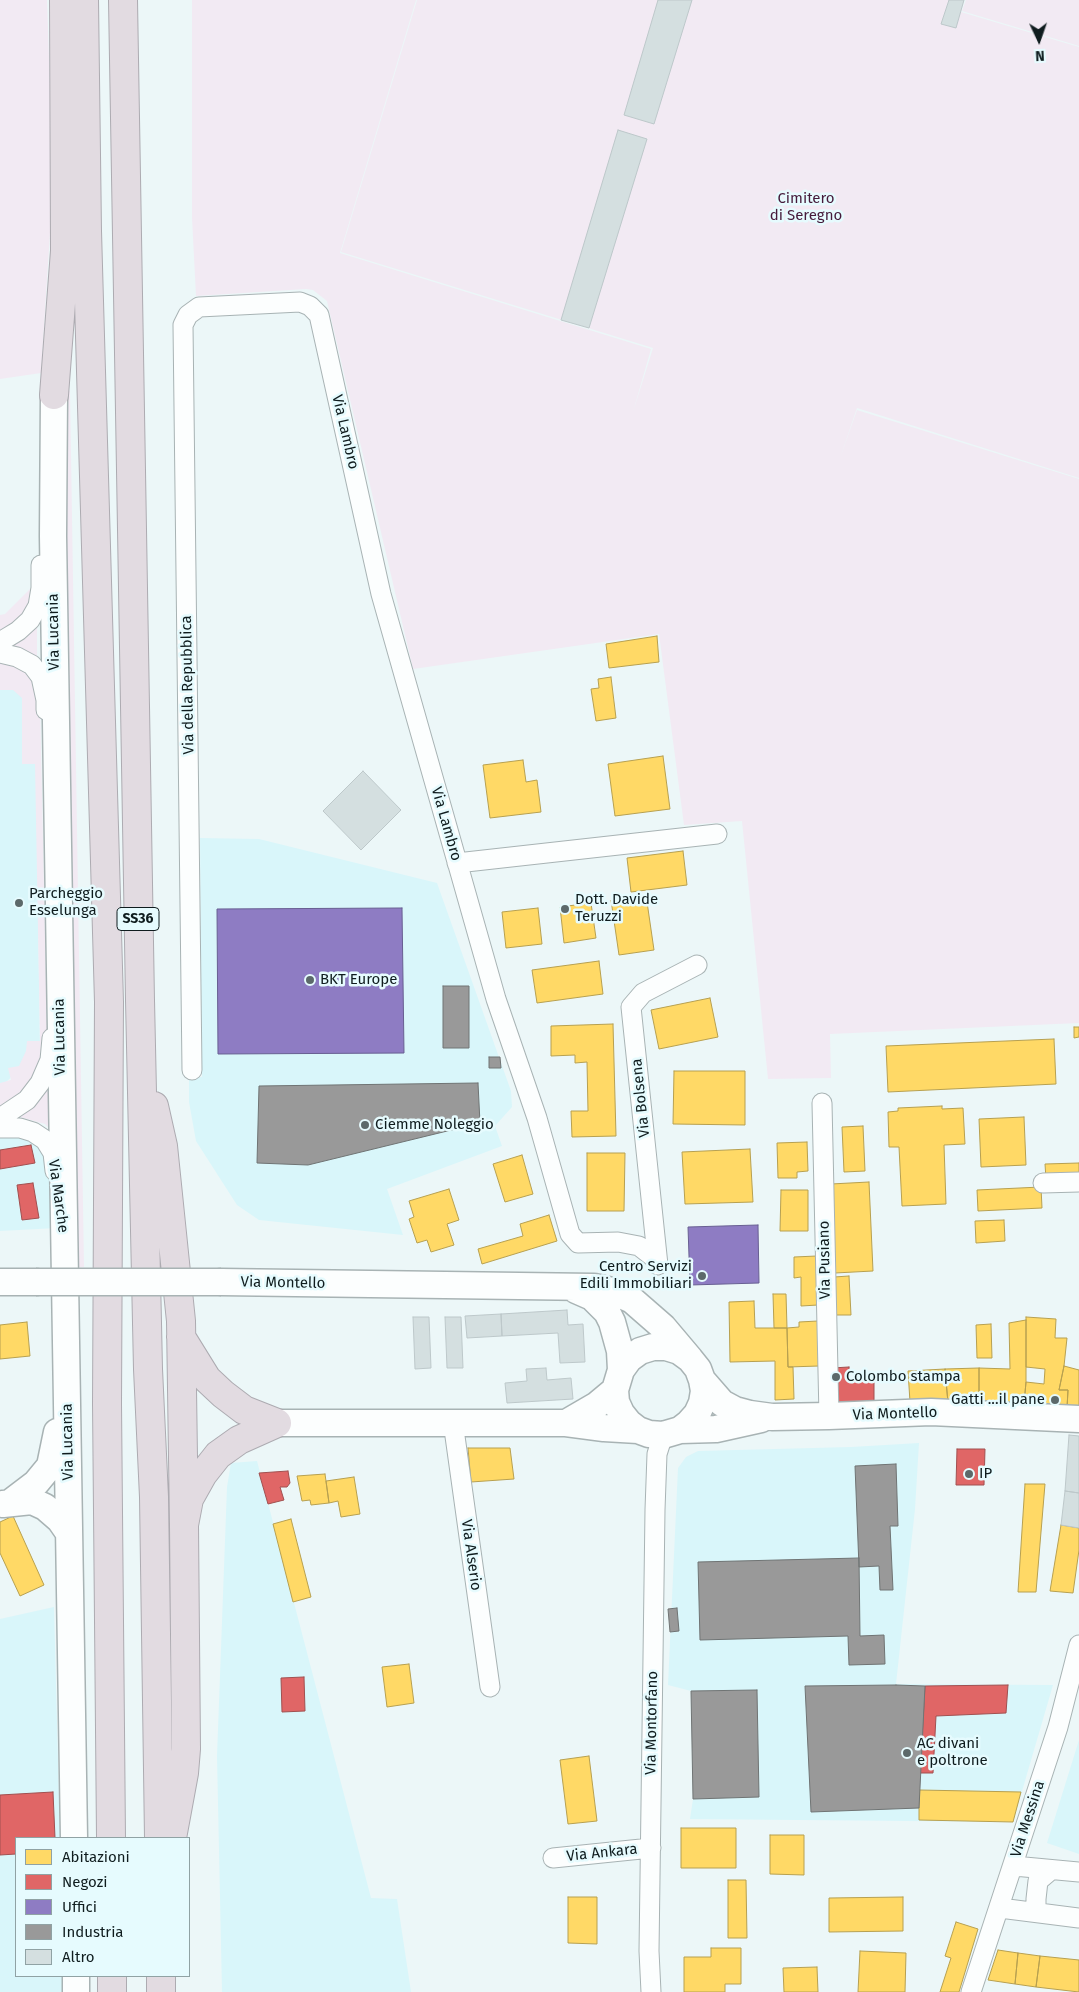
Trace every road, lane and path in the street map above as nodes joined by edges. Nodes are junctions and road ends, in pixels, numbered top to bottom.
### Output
1 (64, 0) edge
2 (84, 0) edge
3 (123, 0) edge
4 (319, 315) joint
5 (54, 395) junction
6 (0, 642) edge
7 (0, 653) edge
8 (717, 834) dead end
9 (457, 864) junction
10 (58, 909) junction
11 (697, 965) dead end
12 (141, 1051) junction
13 (192, 1070) dead end
14 (822, 1103) dead end
15 (0, 1118) edge
16 (0, 1128) edge
17 (1079, 1182) edge
18 (1043, 1183) dead end
19 (64, 1241) junction
20 (658, 1264) joint
21 (0, 1282) edge
22 (566, 1286) junction
23 (66, 1322) junction
24 (181, 1337) junction
25 (696, 1370) junction
26 (618, 1380) junction
27 (772, 1416) junction
28 (829, 1416) junction
29 (1079, 1419) edge
30 (453, 1422) junction
31 (277, 1423) junction
32 (566, 1423) junction
33 (657, 1437) junction
34 (6, 1503) edge
35 (184, 1525) junction
36 (69, 1533) junction
37 (1079, 1645) edge
38 (490, 1687) dead end
39 (74, 1837) edge
40 (111, 1837) edge
41 (159, 1837) edge
42 (172, 1837) edge
43 (651, 1848) junction
44 (554, 1858) dead end
45 (1014, 1866) junction
46 (1051, 1870) junction
47 (1079, 1872) edge
48 (1000, 1908) junction
49 (1036, 1912) junction
50 (1079, 1918) edge
51 (76, 1977) edge
52 (112, 1977) edge
53 (160, 1977) edge
54 (76, 1992) edge
55 (112, 1992) edge
56 (161, 1992) edge
57 (651, 1992) edge
58 (971, 1992) edge

1 - 5 highway
2 - 40 highway, SS36
3 - 12 highway, SS36
4 - 9 street, Via Lambro
4 - 13 street, Via della Repubblica
5 - 6 street
5 - 10 street, Via Lucania
7 - 10 street
8 - 9 street
9 - 20 street, Via Lambro
10 - 15 street
10 - 19 street, Via Lucania
11 - 20 street, Via Bolsena
12 - 24 highway
12 - 41 highway, SS36
14 - 28 street, Via Pusiano
16 - 19 street, Via Marche
17 - 18 street
19 - 23 street, Via Lucania
21 - 22 street, Via Montello, bridge
22 - 25 street, Via Montello
22 - 26 street, Via Montello
23 - 34 street
23 - 36 street, Via Lucania
24 - 31 highway
24 - 35 highway
25 - 26 street
25 - 27 street, Via Montello
25 - 33 street
26 - 32 street
26 - 33 street
27 - 28 street, Via Montello
27 - 33 street, Via Montello
28 - 29 street, Via Montello
30 - 31 street, Via Montello
30 - 32 street, Via Montello
30 - 38 street, Via Alserio
31 - 35 highway
32 - 33 street, Via Montello
33 - 43 street, Via Montorfano
34 - 36 street
35 - 42 highway
36 - 39 street, Via Lucania
37 - 45 street, Via Messina
43 - 44 street, Via Ankara
43 - 57 street, Via Montorfano
45 - 46 street
45 - 48 street, Via Messina
46 - 47 street
46 - 49 street
48 - 49 street
48 - 58 street, Via Messina
49 - 50 street
51 - 54 street
52 - 55 highway
53 - 56 highway

